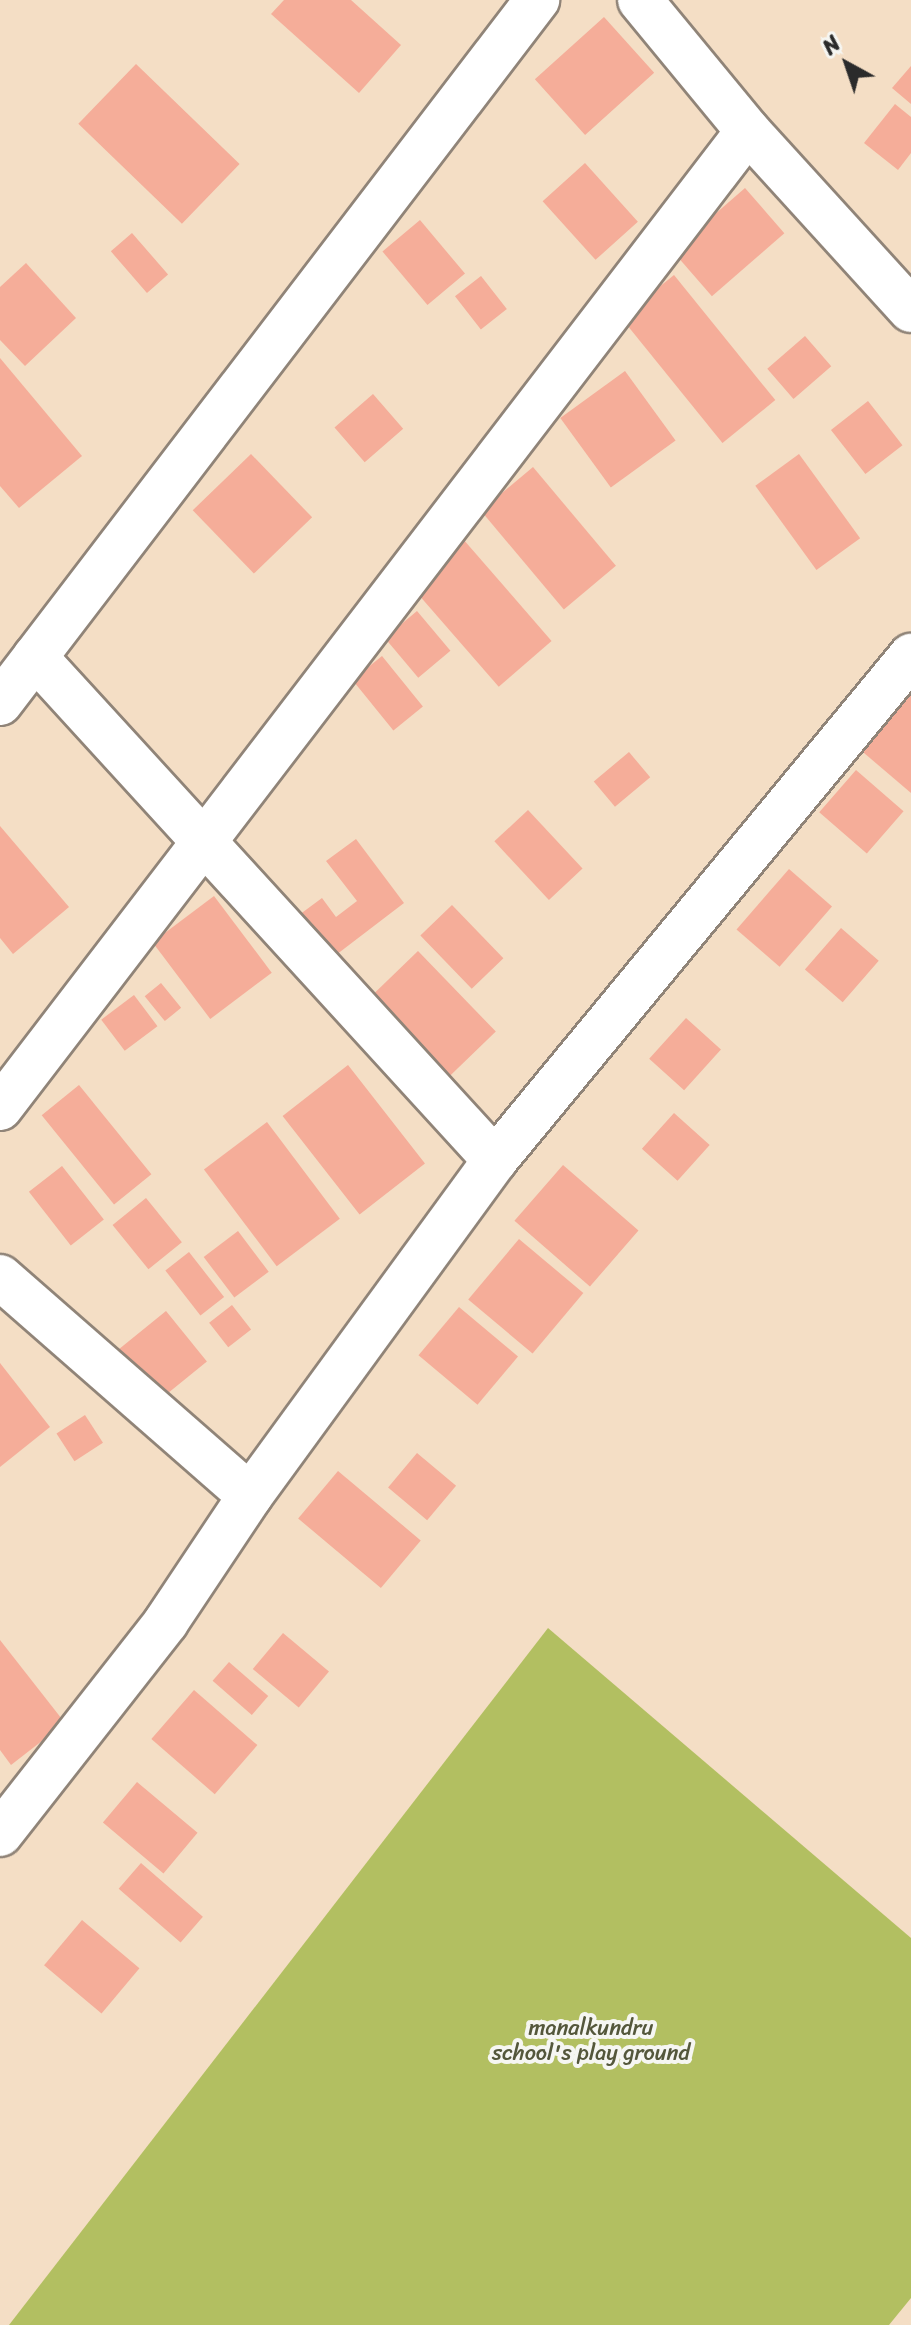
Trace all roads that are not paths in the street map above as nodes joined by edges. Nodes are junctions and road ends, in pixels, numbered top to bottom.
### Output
1 (537, 0) edge
2 (640, 0) edge
3 (748, 131) junction
4 (911, 310) edge
5 (911, 656) edge
6 (35, 657) junction
7 (0, 703) edge
8 (206, 840) junction
9 (0, 1108) edge
10 (495, 1160) junction
11 (0, 1277) edge
12 (250, 1496) junction
13 (0, 1834) edge

1 - 6 street
2 - 3 street
3 - 4 street
3 - 8 street
5 - 10 street
6 - 7 street
6 - 8 street
8 - 9 street
8 - 10 street
10 - 12 street
11 - 12 street
12 - 13 street

